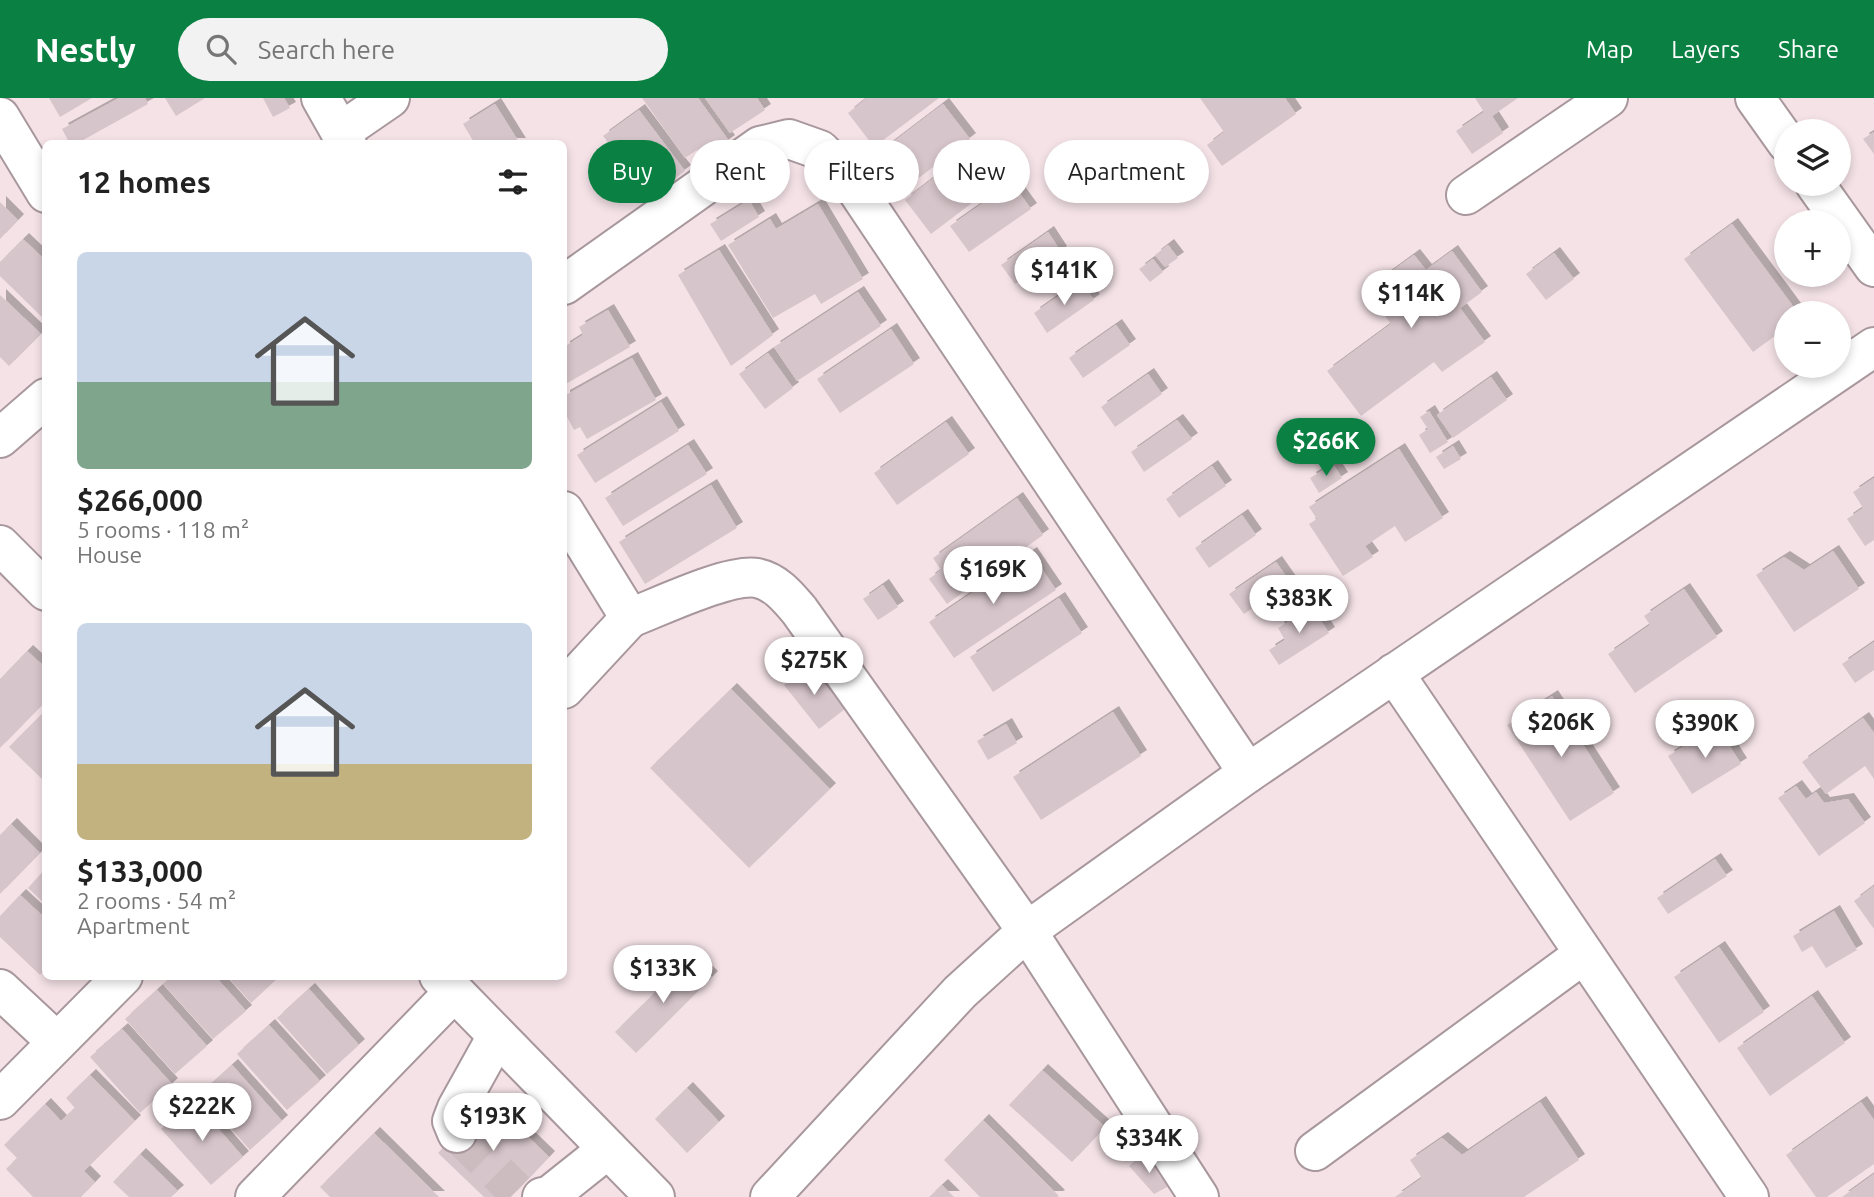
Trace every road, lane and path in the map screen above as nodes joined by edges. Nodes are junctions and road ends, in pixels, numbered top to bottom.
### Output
1 (321, 98) edge
2 (390, 98) edge
3 (1608, 98) edge
4 (1755, 98) edge
5 (0, 117) edge
6 (1774, 125) edge
7 (344, 137) edge
8 (42, 186) edge
9 (1466, 195) dead end
10 (1824, 196) edge
11 (1874, 267) edge
12 (567, 283) edge
13 (1874, 347) edge
14 (42, 401) edge
15 (0, 438) edge
16 (567, 516) edge
17 (0, 545) edge
18 (42, 587) edge
19 (630, 618) junction
20 (1394, 673) junction
21 (567, 687) edge
22 (1248, 773) junction
23 (1027, 931) junction
24 (1584, 954) junction
25 (119, 980) edge
26 (446, 984) edge
27 (0, 989) edge
28 (497, 1036) junction
29 (57, 1042) junction
30 (0, 1100) edge
31 (457, 1133) dead end
32 (608, 1149) junction
33 (1315, 1151) dead end
34 (527, 1195) edge
35 (255, 1197) edge
36 (655, 1197) edge
37 (770, 1197) edge
38 (1199, 1197) edge
39 (1749, 1197) edge

1 - 7 street
2 - 7 street
3 - 9 street
4 - 6 street
5 - 8 street
10 - 11 street
12 - 22 street
13 - 20 street
14 - 15 street
16 - 19 street
17 - 18 street
19 - 21 street
19 - 23 street
20 - 22 street
20 - 24 street
22 - 23 street
23 - 37 street
23 - 38 street
24 - 33 street
24 - 39 street
25 - 29 street
26 - 28 street
26 - 35 street
27 - 29 street
28 - 31 street
28 - 32 street
29 - 30 street
32 - 34 street
32 - 36 street

